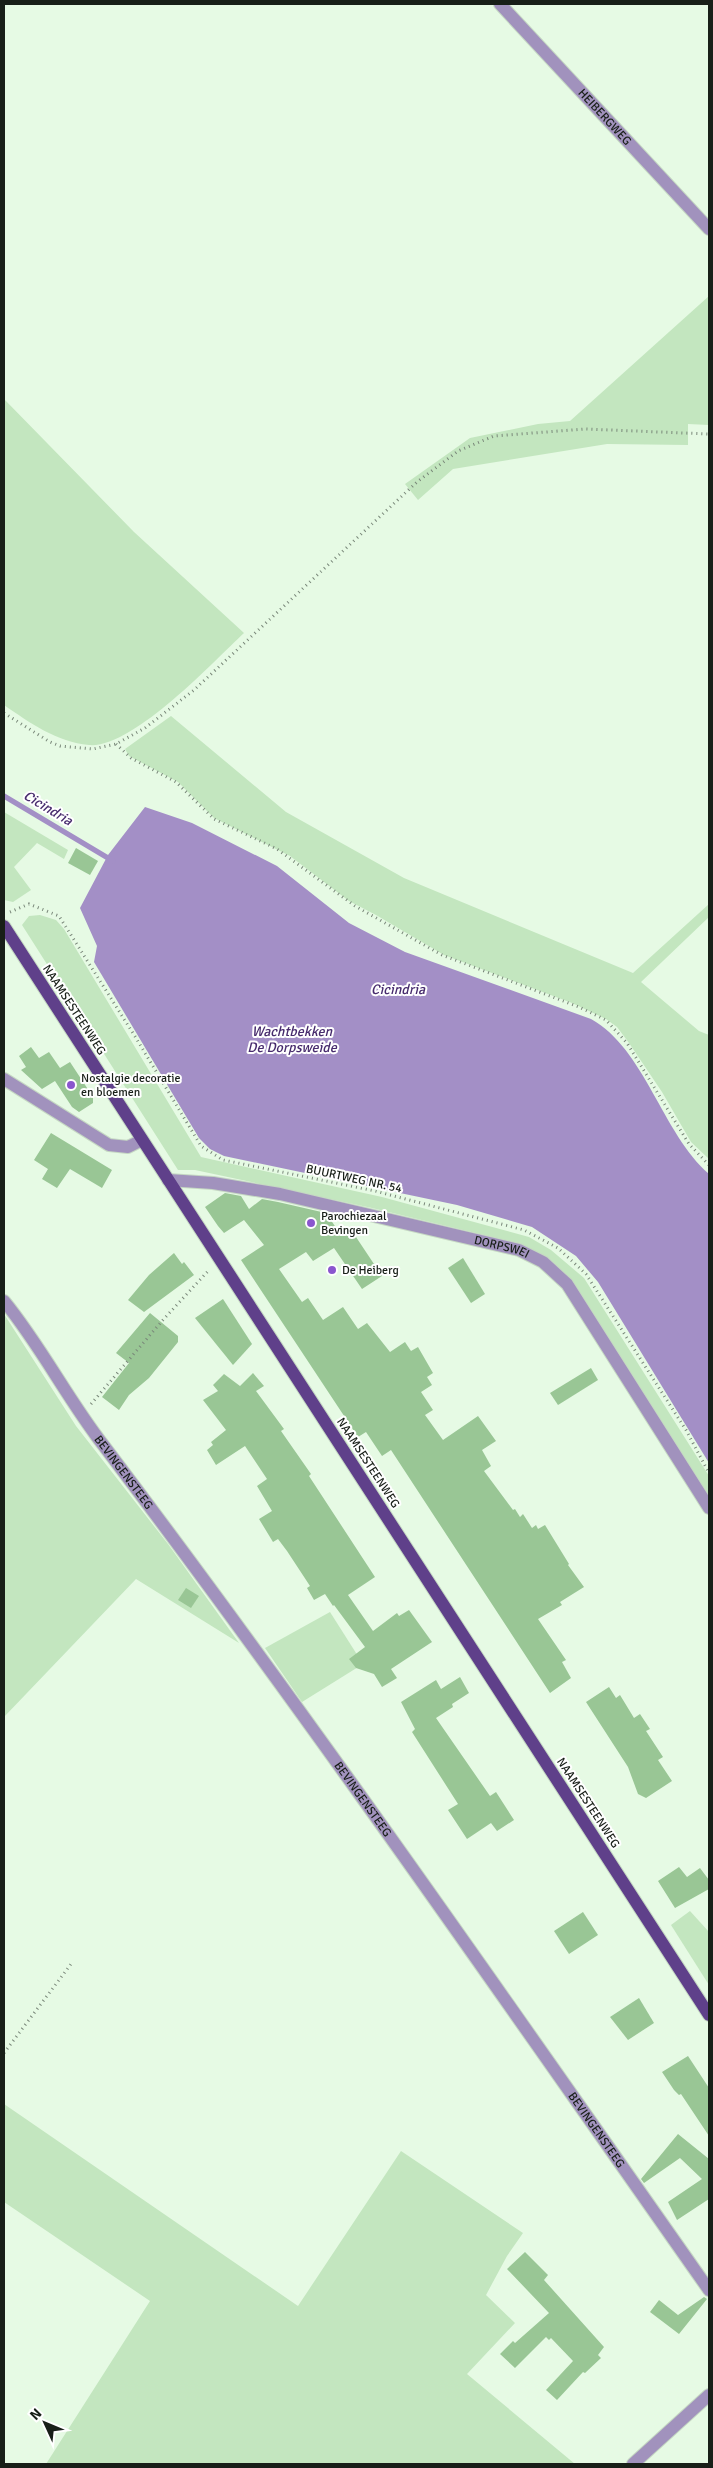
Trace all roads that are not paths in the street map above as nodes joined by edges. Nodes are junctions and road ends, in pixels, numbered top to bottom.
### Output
1 (500, 4) edge
2 (709, 229) edge
3 (4, 926) edge
4 (4, 1079) edge
5 (142, 1140) junction
6 (168, 1180) junction
7 (8, 1306) edge
8 (709, 1508) edge
9 (709, 2015) edge
10 (709, 2290) edge
11 (709, 2395) edge
12 (633, 2464) edge

1 - 2 street, HEIBERGWEG
3 - 5 main road, NAAMSESTEENWEG
4 - 5 street
5 - 6 main road, NAAMSESTEENWEG
6 - 8 street, DORPSWEI
6 - 9 main road, NAAMSESTEENWEG
7 - 10 street, BEVINGENSTEEG
11 - 12 street

